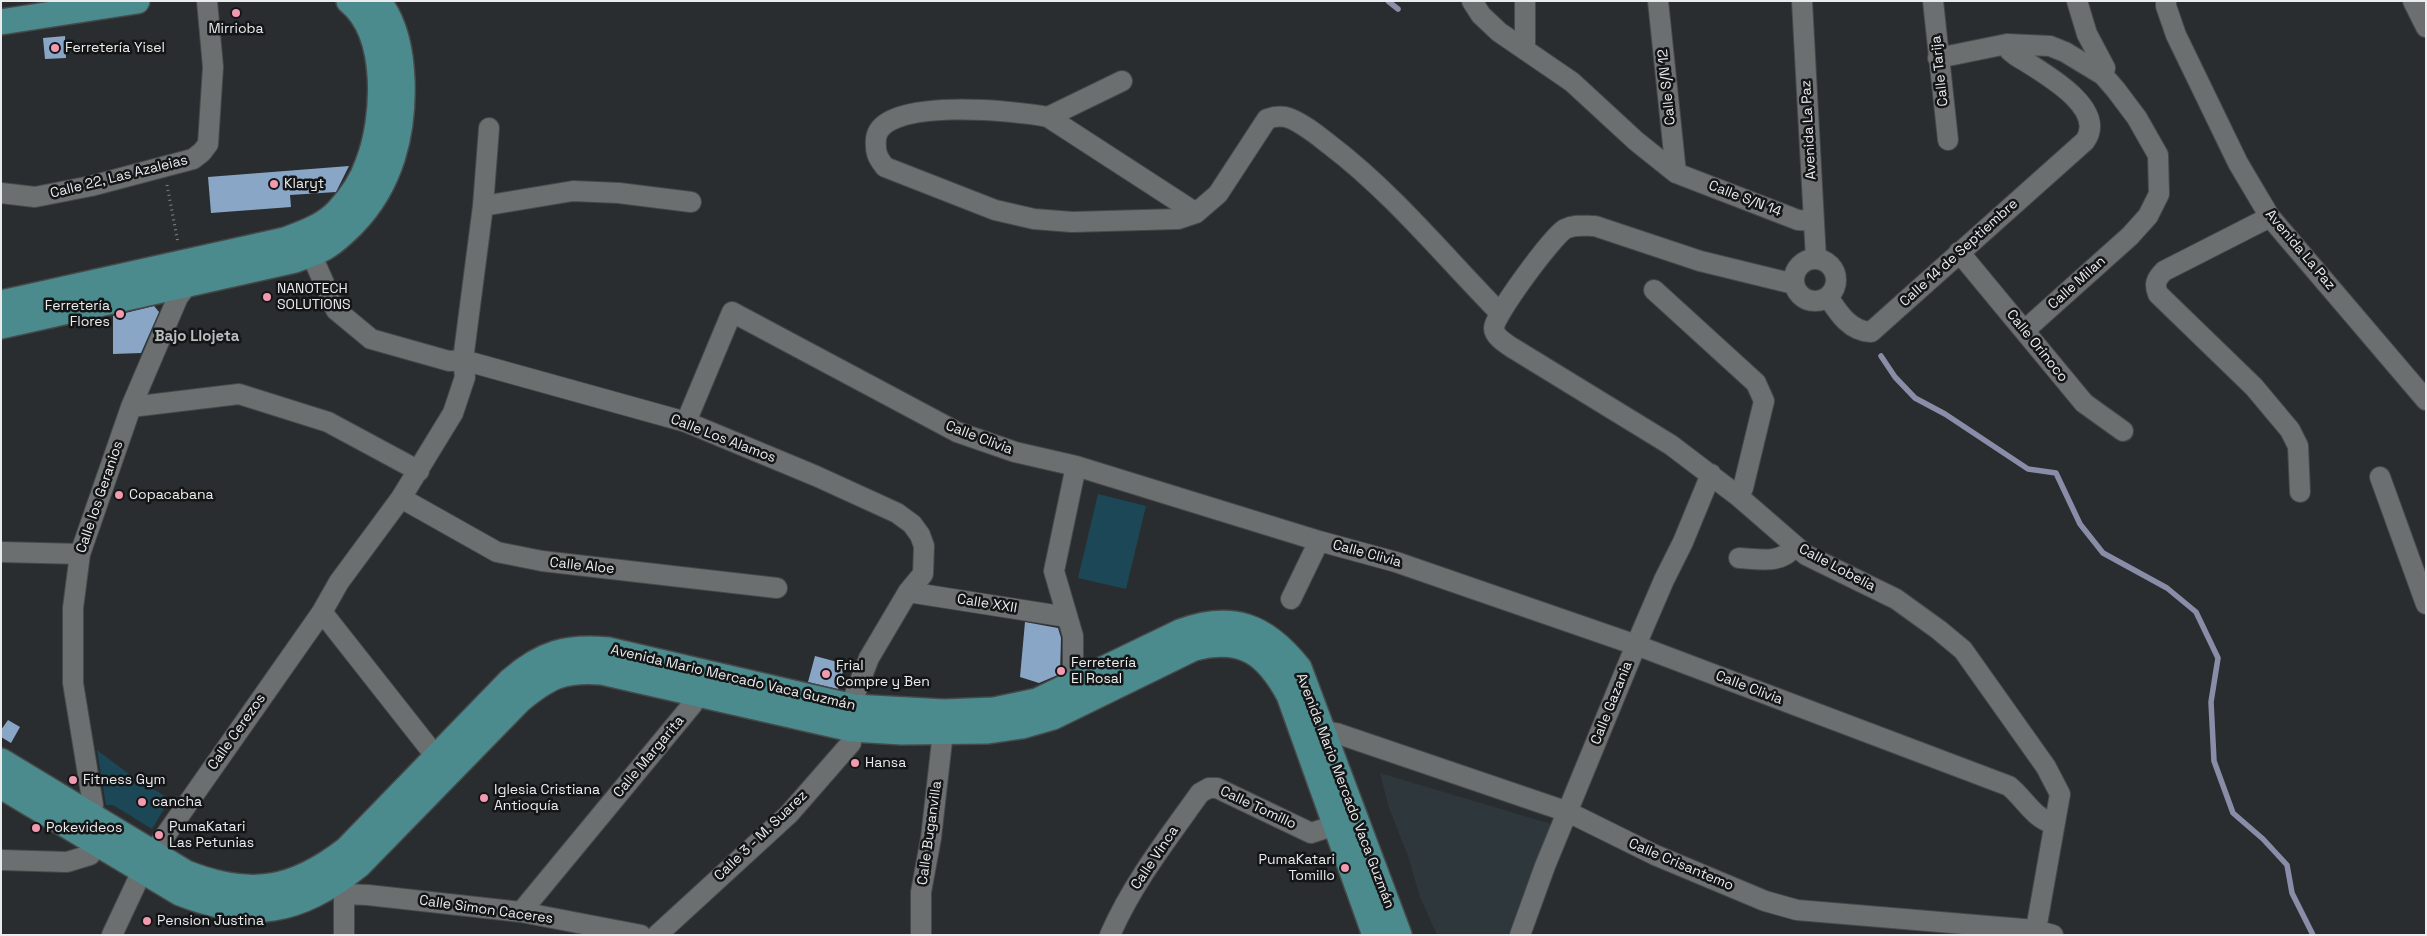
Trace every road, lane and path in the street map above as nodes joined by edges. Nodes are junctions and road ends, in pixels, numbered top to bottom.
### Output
1 (136, 1) edge
2 (207, 1) edge
3 (349, 1) edge
4 (378, 1) edge
5 (1472, 1) edge
6 (1525, 1) edge
7 (1658, 1) edge
8 (1802, 1) edge
9 (1933, 1) edge
10 (2077, 1) edge
11 (2166, 1) edge
12 (2413, 1) edge
13 (1, 22) edge
14 (2426, 27) edge
15 (2007, 44) junction
16 (1524, 50) junction
17 (1938, 58) junction
18 (2103, 75) junction
19 (1122, 81) dead end
20 (1048, 117) junction
21 (489, 128) dead end
22 (1948, 140) dead end
23 (153, 170) junction
24 (1676, 173) junction
25 (1, 193) edge
26 (691, 202) dead end
27 (484, 206) junction
28 (1196, 213) junction
29 (2270, 217) junction
30 (1814, 222) junction
31 (310, 242) junction
32 (1959, 252) junction
33 (1816, 259) junction
34 (184, 265) junction
35 (1794, 284) junction
36 (1654, 290) dead end
37 (1828, 297) junction
38 (1, 303) edge
39 (1500, 313) junction
40 (1, 326) edge
41 (2025, 330) junction
42 (463, 360) junction
43 (2426, 400) edge
44 (131, 407) junction
45 (686, 422) junction
46 (2123, 430) dead end
47 (1076, 466) junction
48 (418, 471) junction
49 (1711, 474) junction
50 (2380, 477) dead end
51 (2300, 492) dead end
52 (1738, 496) junction
53 (401, 498) junction
54 (1319, 541) junction
55 (1795, 546) junction
56 (1, 552) edge
57 (80, 554) junction
58 (1739, 558) dead end
59 (777, 588) dead end
60 (908, 592) junction
61 (1291, 599) dead end
62 (2426, 604) edge
63 (322, 612) junction
64 (1067, 616) junction
65 (1636, 645) junction
66 (1080, 682) junction
67 (700, 683) junction
68 (852, 718) junction
69 (944, 722) junction
70 (1314, 734) junction
71 (1, 761) edge
72 (444, 765) junction
73 (1, 786) edge
74 (1209, 788) joint
75 (1568, 812) junction
76 (89, 814) junction
77 (2054, 824) junction
78 (1336, 825) junction
79 (98, 844) junction
80 (1, 860) edge
81 (148, 862) junction
82 (334, 882) junction
83 (521, 912) junction
84 (2041, 933) edge
85 (112, 935) edge
86 (344, 935) edge
87 (641, 935) edge
88 (657, 935) edge
89 (921, 935) edge
90 (1110, 935) edge
91 (1375, 935) edge
92 (1399, 935) edge
93 (1520, 935) edge

1 - 13 main road
2 - 23 street, Calle 22, Las Azaleias
3 - 31 main road
4 - 31 main road
5 - 16 street, Calle S/N 14
6 - 16 street
7 - 24 street, Calle S/N 12
8 - 30 street, Avenida La Paz
9 - 17 street, Calle Tarija
10 - 18 street
11 - 29 street, Avenida La Paz
12 - 14 street
15 - 17 street
15 - 18 street
15 - 32 street, Calle 14 de Septiembre
16 - 24 street, Calle S/N 14
17 - 22 street, Calle Tarija
18 - 41 street, Calle Milan
19 - 20 street
20 - 28 street
20 - 28 street
21 - 27 street, Calle Cerezos
23 - 25 street, Calle 22, Las Azaleias
23 - 34 path
24 - 30 street, Calle S/N 14
26 - 27 street
27 - 42 street, Calle Cerezos
28 - 39 street
29 - 43 street, Avenida La Paz
29 - 51 street
30 - 33 street, Avenida La Paz
31 - 34 main road
31 - 42 street, Calle Los Alamos
32 - 37 street, Calle 14 de Septiembre
32 - 41 street, Calle Orinoco
33 - 35 street
33 - 37 street
34 - 38 main road
34 - 40 main road
34 - 44 street, Calle los Geranios
35 - 37 street
35 - 39 street
36 - 52 street
39 - 49 street, Calle Lobelia
41 - 46 street, Calle Orinoco
42 - 45 street, Calle Los Alamos
42 - 48 street, Calle Cerezos
44 - 48 street
44 - 57 street, Calle los Geranios
45 - 47 street, Calle Clivia
45 - 60 street, Calle Los Alamos
47 - 54 street, Calle Clivia
47 - 64 street
48 - 53 street, Calle Cerezos
49 - 52 street, Calle Lobelia
49 - 65 street, Calle Gazania
50 - 62 street
52 - 55 street, Calle Lobelia
53 - 59 street, Calle Aloe
53 - 63 street, Calle Cerezos
54 - 61 street
54 - 65 street, Calle Clivia
55 - 58 street
55 - 77 street, Calle Lobelia
56 - 57 street
57 - 76 street, Calle los Geranios
60 - 64 street, Calle XXII
60 - 68 street, Calle Los Alamos
63 - 72 street
63 - 81 street, Calle Cerezos
64 - 66 street
65 - 75 street, Calle Gazania
65 - 77 street, Calle Clivia
66 - 69 main road, Avenida Mario Mercado Vaca Guzmán
66 - 70 main road, Avenida Mario Mercado Vaca Guzmán
67 - 68 main road, Avenida Mario Mercado Vaca Guzmán
67 - 72 main road, Avenida Mario Mercado Vaca Guzmán
67 - 83 street, Calle Margarita
68 - 69 main road, Avenida Mario Mercado Vaca Guzmán
68 - 88 street, Calle 3 - M. Suarez
69 - 70 main road, Avenida Mario Mercado Vaca Guzmán
69 - 89 street, Calle Buganvilla
70 - 75 street, Calle Crisantemo
70 - 78 main road, Avenida Mario Mercado Vaca Guzmán
70 - 92 main road, Avenida Mario Mercado Vaca Guzmán
71 - 76 main road, Avenida Mario Mercado Vaca Guzmán
72 - 82 main road, Avenida Mario Mercado Vaca Guzmán
73 - 79 main road, Avenida Mario Mercado Vaca Guzmán
74 - 78 street, Calle Tomillo
74 - 90 street, Calle Vinca
75 - 84 street, Calle Crisantemo
75 - 93 street, Calle Gazania
76 - 81 main road, Avenida Mario Mercado Vaca Guzmán
77 - 84 street, Calle Lobelia
78 - 91 main road, Avenida Mario Mercado Vaca Guzmán
79 - 80 street
79 - 81 main road, Avenida Mario Mercado Vaca Guzmán
81 - 82 main road, Avenida Mario Mercado Vaca Guzmán
81 - 85 street, Calle Cerezos
82 - 83 street, Calle Simon Caceres
82 - 86 street
83 - 87 street, Calle Simon Caceres

